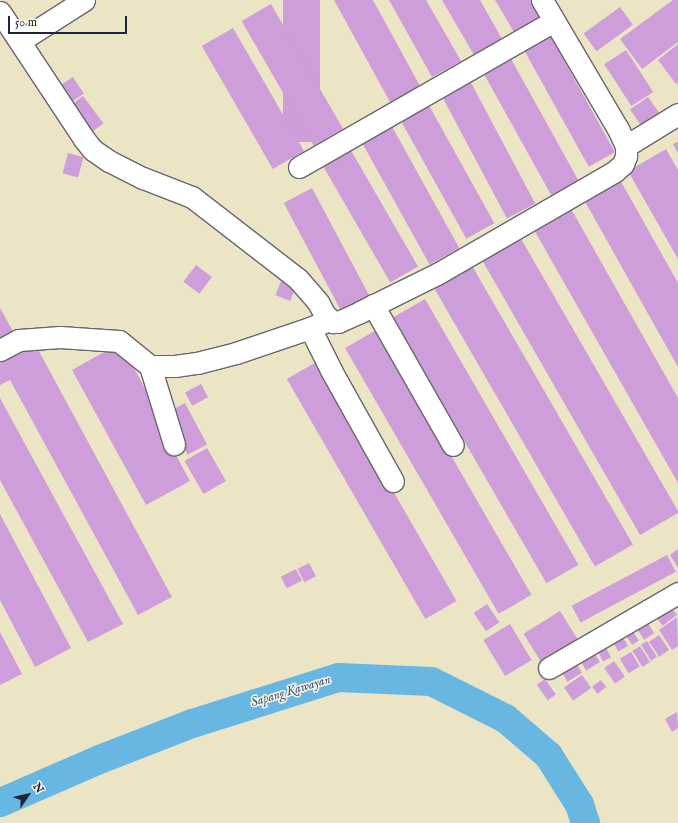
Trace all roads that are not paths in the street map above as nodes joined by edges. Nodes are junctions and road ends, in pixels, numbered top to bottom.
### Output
1 (84, 0) edge
2 (542, 0) edge
3 (0, 12) edge
4 (554, 21) junction
5 (20, 40) junction
6 (678, 114) edge
7 (626, 146) junction
8 (299, 167) dead end
9 (373, 305) junction
10 (320, 324) junction
11 (0, 350) edge
12 (150, 366) junction
13 (174, 444) dead end
14 (453, 445) dead end
15 (393, 481) dead end
16 (678, 593) edge
17 (549, 668) dead end

1 - 5 lane
2 - 4 lane
3 - 5 lane
4 - 7 lane
4 - 8 lane
5 - 10 lane
6 - 7 lane
7 - 9 lane
9 - 10 lane
9 - 14 lane
10 - 12 lane
10 - 15 lane
11 - 12 lane
12 - 13 lane
16 - 17 lane

